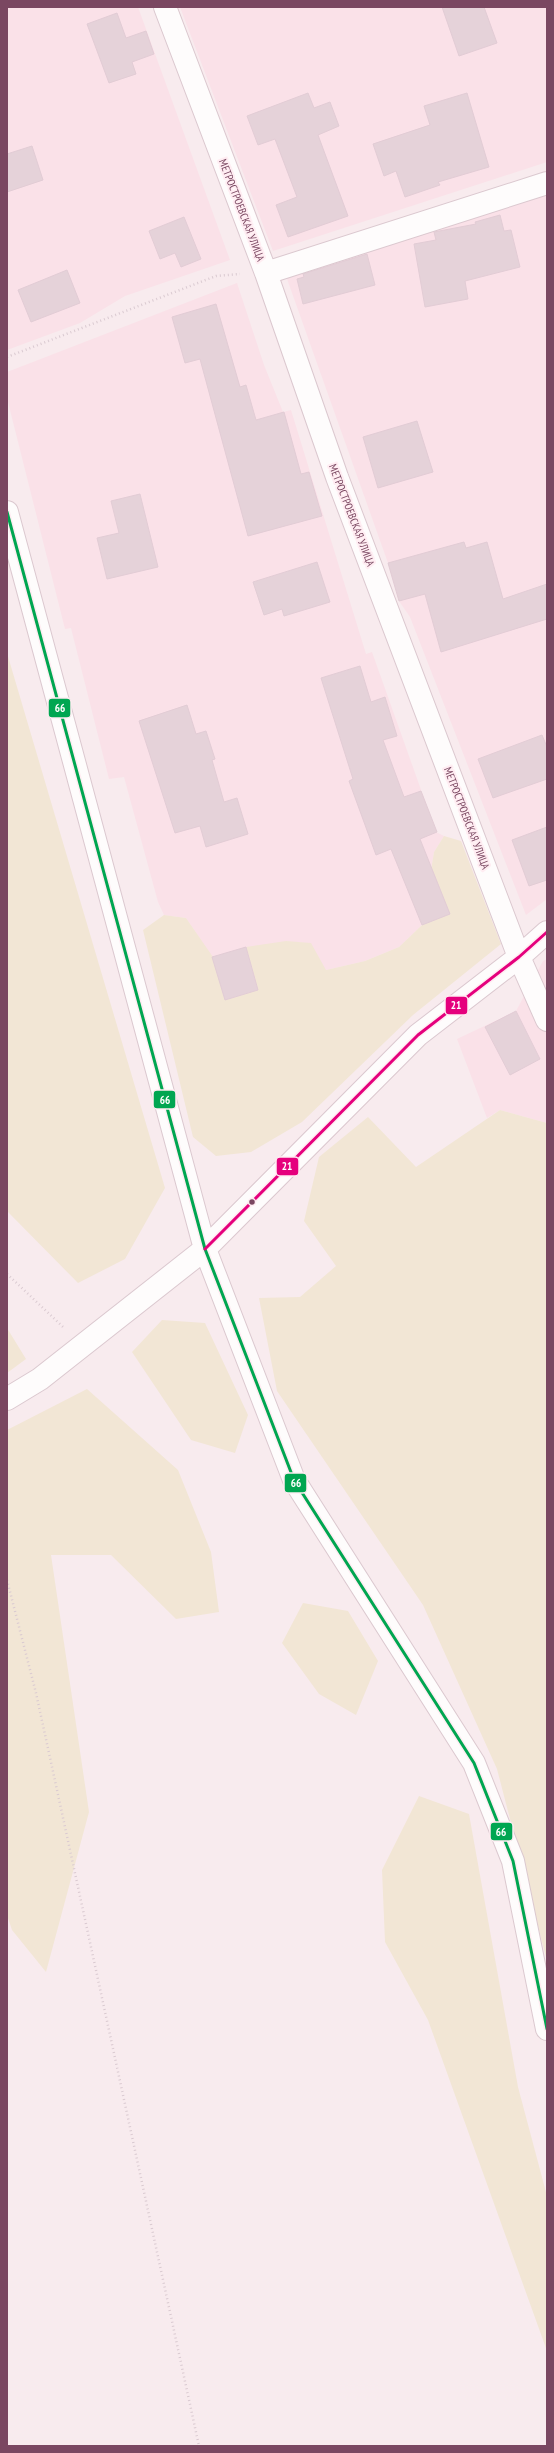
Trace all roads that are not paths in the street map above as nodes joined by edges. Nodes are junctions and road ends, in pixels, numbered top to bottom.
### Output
1 (165, 7) edge
2 (547, 183) edge
3 (266, 272) junction
4 (7, 512) edge
5 (547, 932) edge
6 (519, 957) junction
7 (547, 1020) edge
8 (205, 1249) junction
9 (7, 1399) edge
10 (547, 2029) edge

1 - 3 street, МЕТРОСТРОЕВСКАЯ УЛИЦА
2 - 3 street
3 - 6 street, МЕТРОСТРОЕВСКАЯ УЛИЦА
4 - 8 street
5 - 6 street
6 - 7 street, МЕТРОСТРОЕВСКАЯ УЛИЦА
6 - 8 street
8 - 9 street
8 - 10 street

